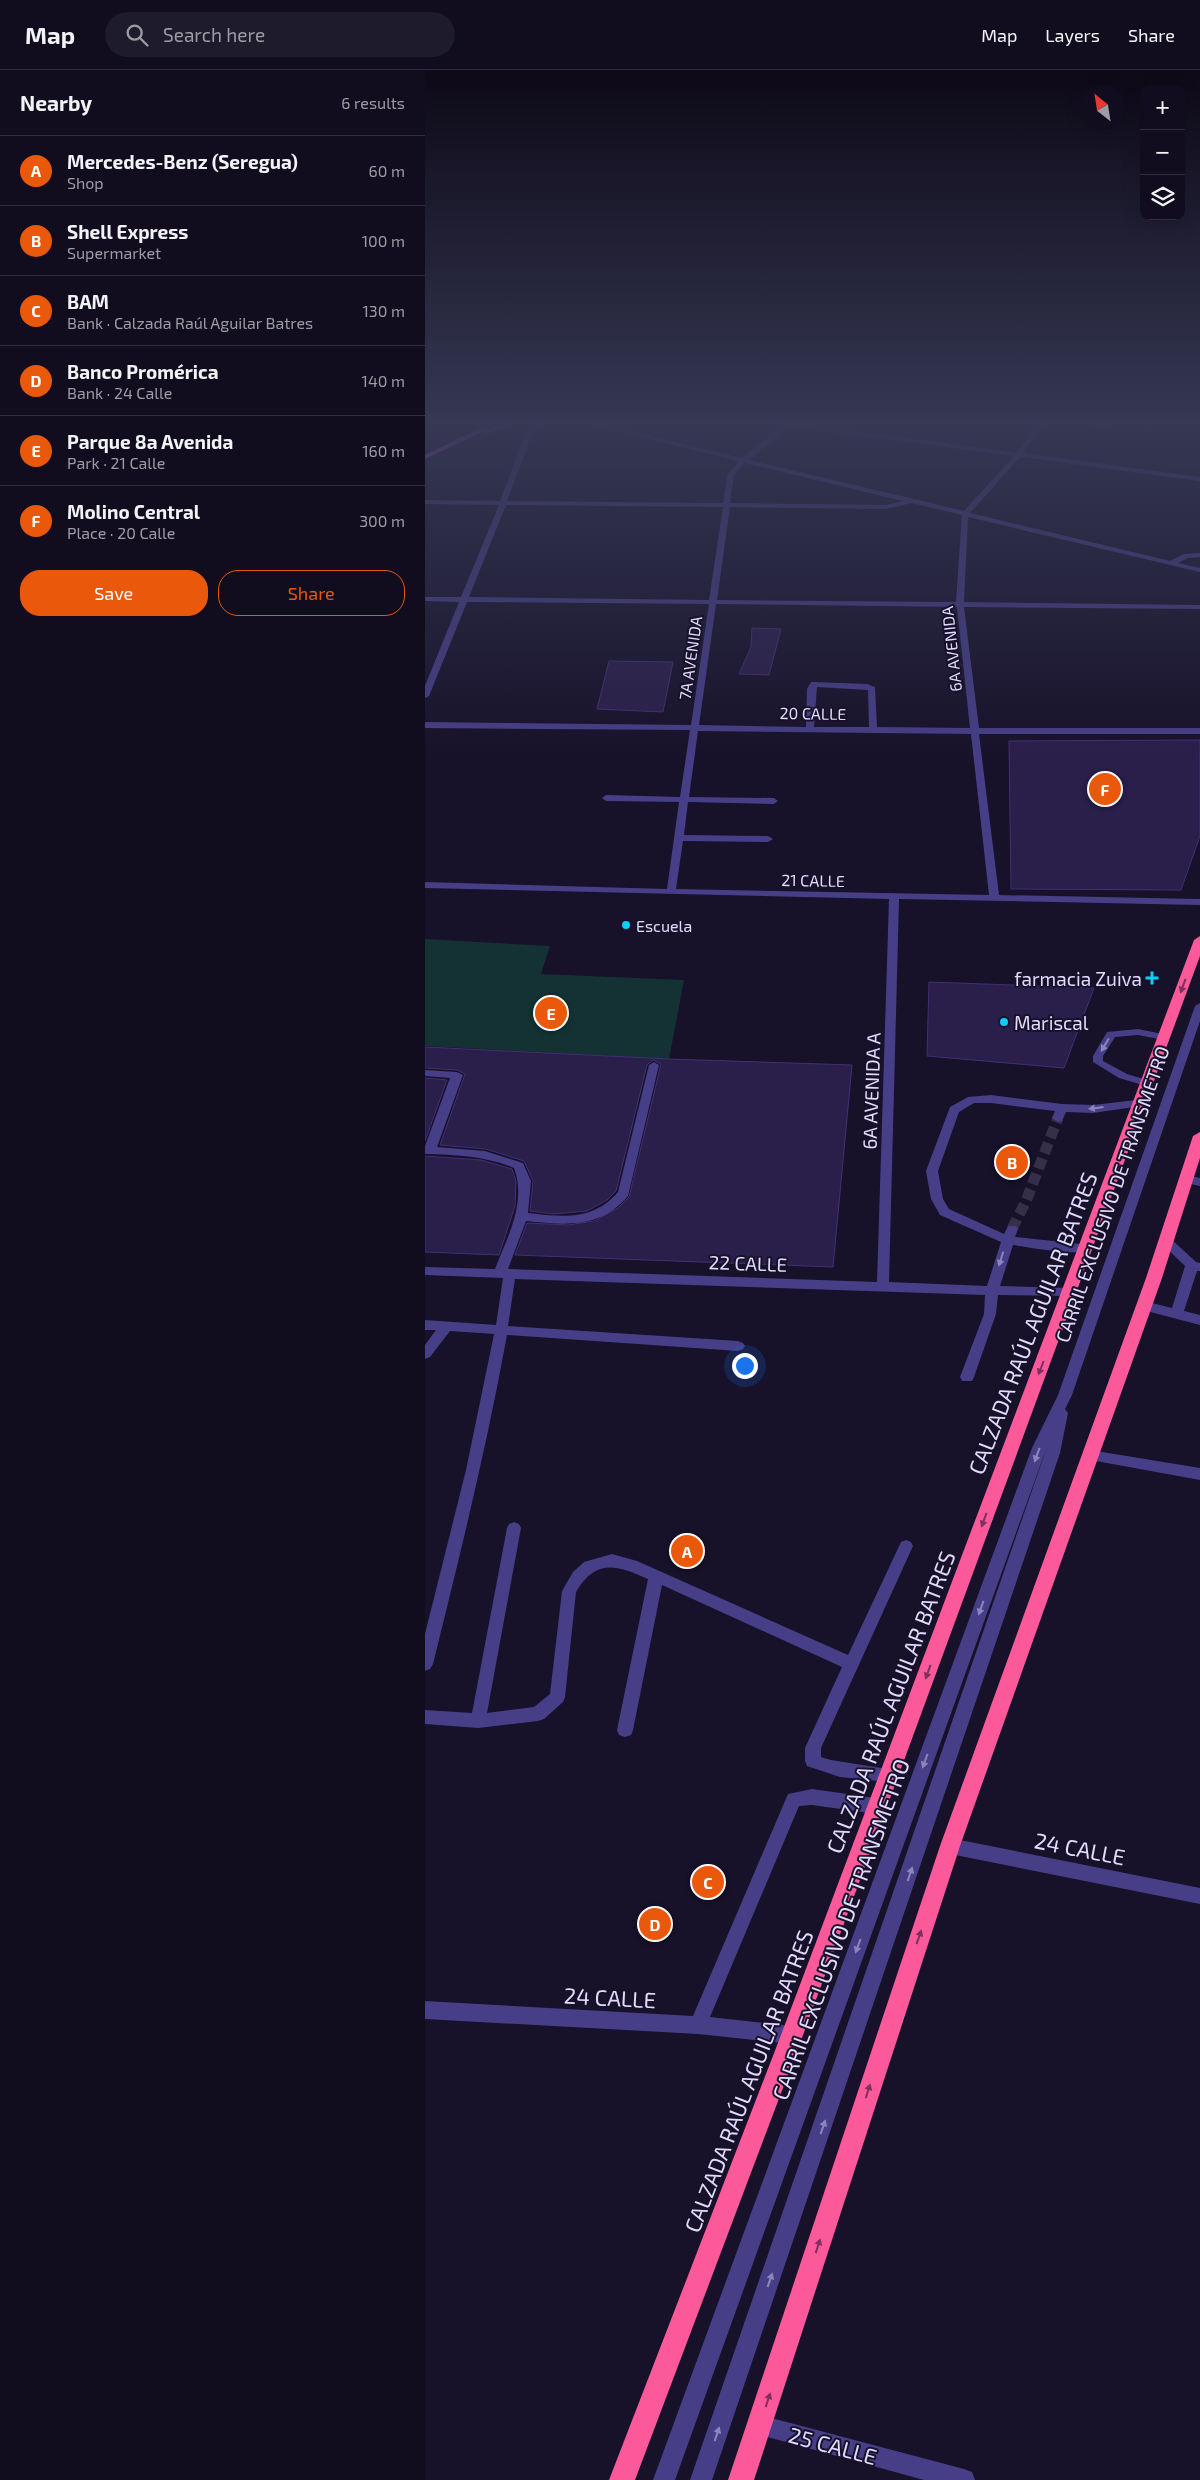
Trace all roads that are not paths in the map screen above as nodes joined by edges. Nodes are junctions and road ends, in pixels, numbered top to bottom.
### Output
1 (490, 536) edge
2 (722, 536) edge
3 (964, 536) edge
4 (1059, 536) edge
5 (1200, 555) edge
6 (1171, 563) junction
7 (1200, 570) edge
8 (425, 599) edge
9 (464, 600) junction
10 (713, 601) junction
11 (960, 603) junction
12 (1200, 607) edge
13 (425, 696) edge
14 (425, 724) edge
15 (695, 727) junction
16 (810, 728) junction
17 (873, 729) junction
18 (974, 731) junction
19 (1200, 731) edge
20 (606, 798) dead end
21 (685, 799) junction
22 (773, 801) dead end
23 (680, 838) junction
24 (768, 839) dead end
25 (425, 885) edge
26 (671, 892) junction
27 (894, 896) junction
28 (993, 898) junction
29 (1200, 902) edge
30 (1200, 940) edge
31 (1200, 1006) edge
32 (1164, 1038) junction
33 (654, 1065) dead end
34 (425, 1073) edge
35 (1143, 1093) junction
36 (1200, 1136) edge
37 (428, 1150) edge
38 (1193, 1180) edge
39 (522, 1216) junction
40 (1009, 1234) junction
41 (1166, 1241) junction
42 (1086, 1248) junction
43 (1196, 1266) edge
44 (425, 1271) edge
45 (505, 1273) junction
46 (883, 1287) junction
47 (992, 1290) junction
48 (1069, 1293) junction
49 (1144, 1306) junction
50 (1177, 1314) junction
51 (1200, 1320) edge
52 (425, 1325) edge
53 (447, 1326) junction
54 (502, 1330) junction
55 (738, 1346) dead end
56 (425, 1354) edge
57 (967, 1377) dead end
58 (1065, 1395) junction
59 (1090, 1456) junction
60 (1200, 1474) edge
61 (514, 1528) dead end
62 (906, 1546) dead end
63 (656, 1576) junction
64 (425, 1664) edge
65 (851, 1664) junction
66 (425, 1717) edge
67 (478, 1720) junction
68 (625, 1730) dead end
69 (888, 1775) junction
70 (876, 1806) junction
71 (950, 1846) junction
72 (1200, 1896) edge
73 (425, 2010) edge
74 (697, 2025) junction
75 (792, 2035) junction
76 (760, 2425) junction
77 (622, 2480) edge
78 (663, 2480) edge
79 (701, 2480) edge
80 (741, 2480) edge
81 (964, 2480) edge

1 - 9 street
2 - 10 street, 7A AVENIDA
3 - 11 street, 6A AVENIDA
4 - 6 street
5 - 6 street
6 - 7 street
8 - 9 street
9 - 10 street
9 - 13 street
10 - 11 street
10 - 15 street, 7A AVENIDA
11 - 12 street
11 - 18 street, 6A AVENIDA
14 - 15 street, 20 CALLE
15 - 16 street, 20 CALLE
15 - 21 street, 7A AVENIDA
16 - 17 street, 20 CALLE
16 - 17 street
17 - 18 street, 20 CALLE
18 - 19 street, 20 CALLE
18 - 28 street, 6A AVENIDA
20 - 21 street
21 - 22 street
21 - 23 street, 7A AVENIDA
23 - 24 street
23 - 26 street, 7A AVENIDA
25 - 26 street, 21 CALLE
26 - 27 street, 21 CALLE
27 - 28 street, 21 CALLE
27 - 46 street, 6A AVENIDA A
28 - 29 street, 21 CALLE
30 -> 32 highway, CALZADA RAÚL AGUILAR BATRES
31 - 58 street, CARRIL EXCLUSIVO DE TRANSMETRO
32 - 35 highway, CALZADA RAÚL AGUILAR BATRES
32 -> 35 street
33 - 39 street
34 - 37 street
35 -> 40 street
35 - 42 highway, CALZADA RAÚL AGUILAR BATRES
36 - 38 highway
37 - 39 street
38 - 41 highway
39 - 45 street
40 - 42 street
40 -> 47 street
41 - 43 street
41 - 49 highway
42 - 48 highway, CALZADA RAÚL AGUILAR BATRES
43 - 50 street
44 - 45 street, 22 CALLE
45 - 46 street, 22 CALLE
45 - 54 street
46 - 47 street, 22 CALLE
47 - 48 street, 22 CALLE
47 - 57 street
48 -> 69 highway, CALZADA RAÚL AGUILAR BATRES
49 - 50 street
49 - 59 highway
50 - 51 street
52 - 53 street
53 - 54 street
53 - 56 street
54 - 55 street
54 - 64 street
58 -> 78 street, CARRIL EXCLUSIVO DE TRANSMETRO
79 -> 58 street, CARRIL EXCLUSIVO DE TRANSMETRO
59 - 60 street
59 - 71 highway
61 - 67 street
62 - 65 street
63 - 65 street
63 - 67 street
63 - 68 street
65 - 69 street
66 - 67 street
69 - 70 highway, CALZADA RAÚL AGUILAR BATRES
70 - 74 street
70 - 75 highway, CALZADA RAÚL AGUILAR BATRES
71 - 72 street, 24 CALLE
76 -> 71 highway
73 - 74 street, 24 CALLE
74 - 75 street, 24 CALLE
75 - 77 highway, CALZADA RAÚL AGUILAR BATRES
76 - 80 highway
76 - 81 street, 25 CALLE

